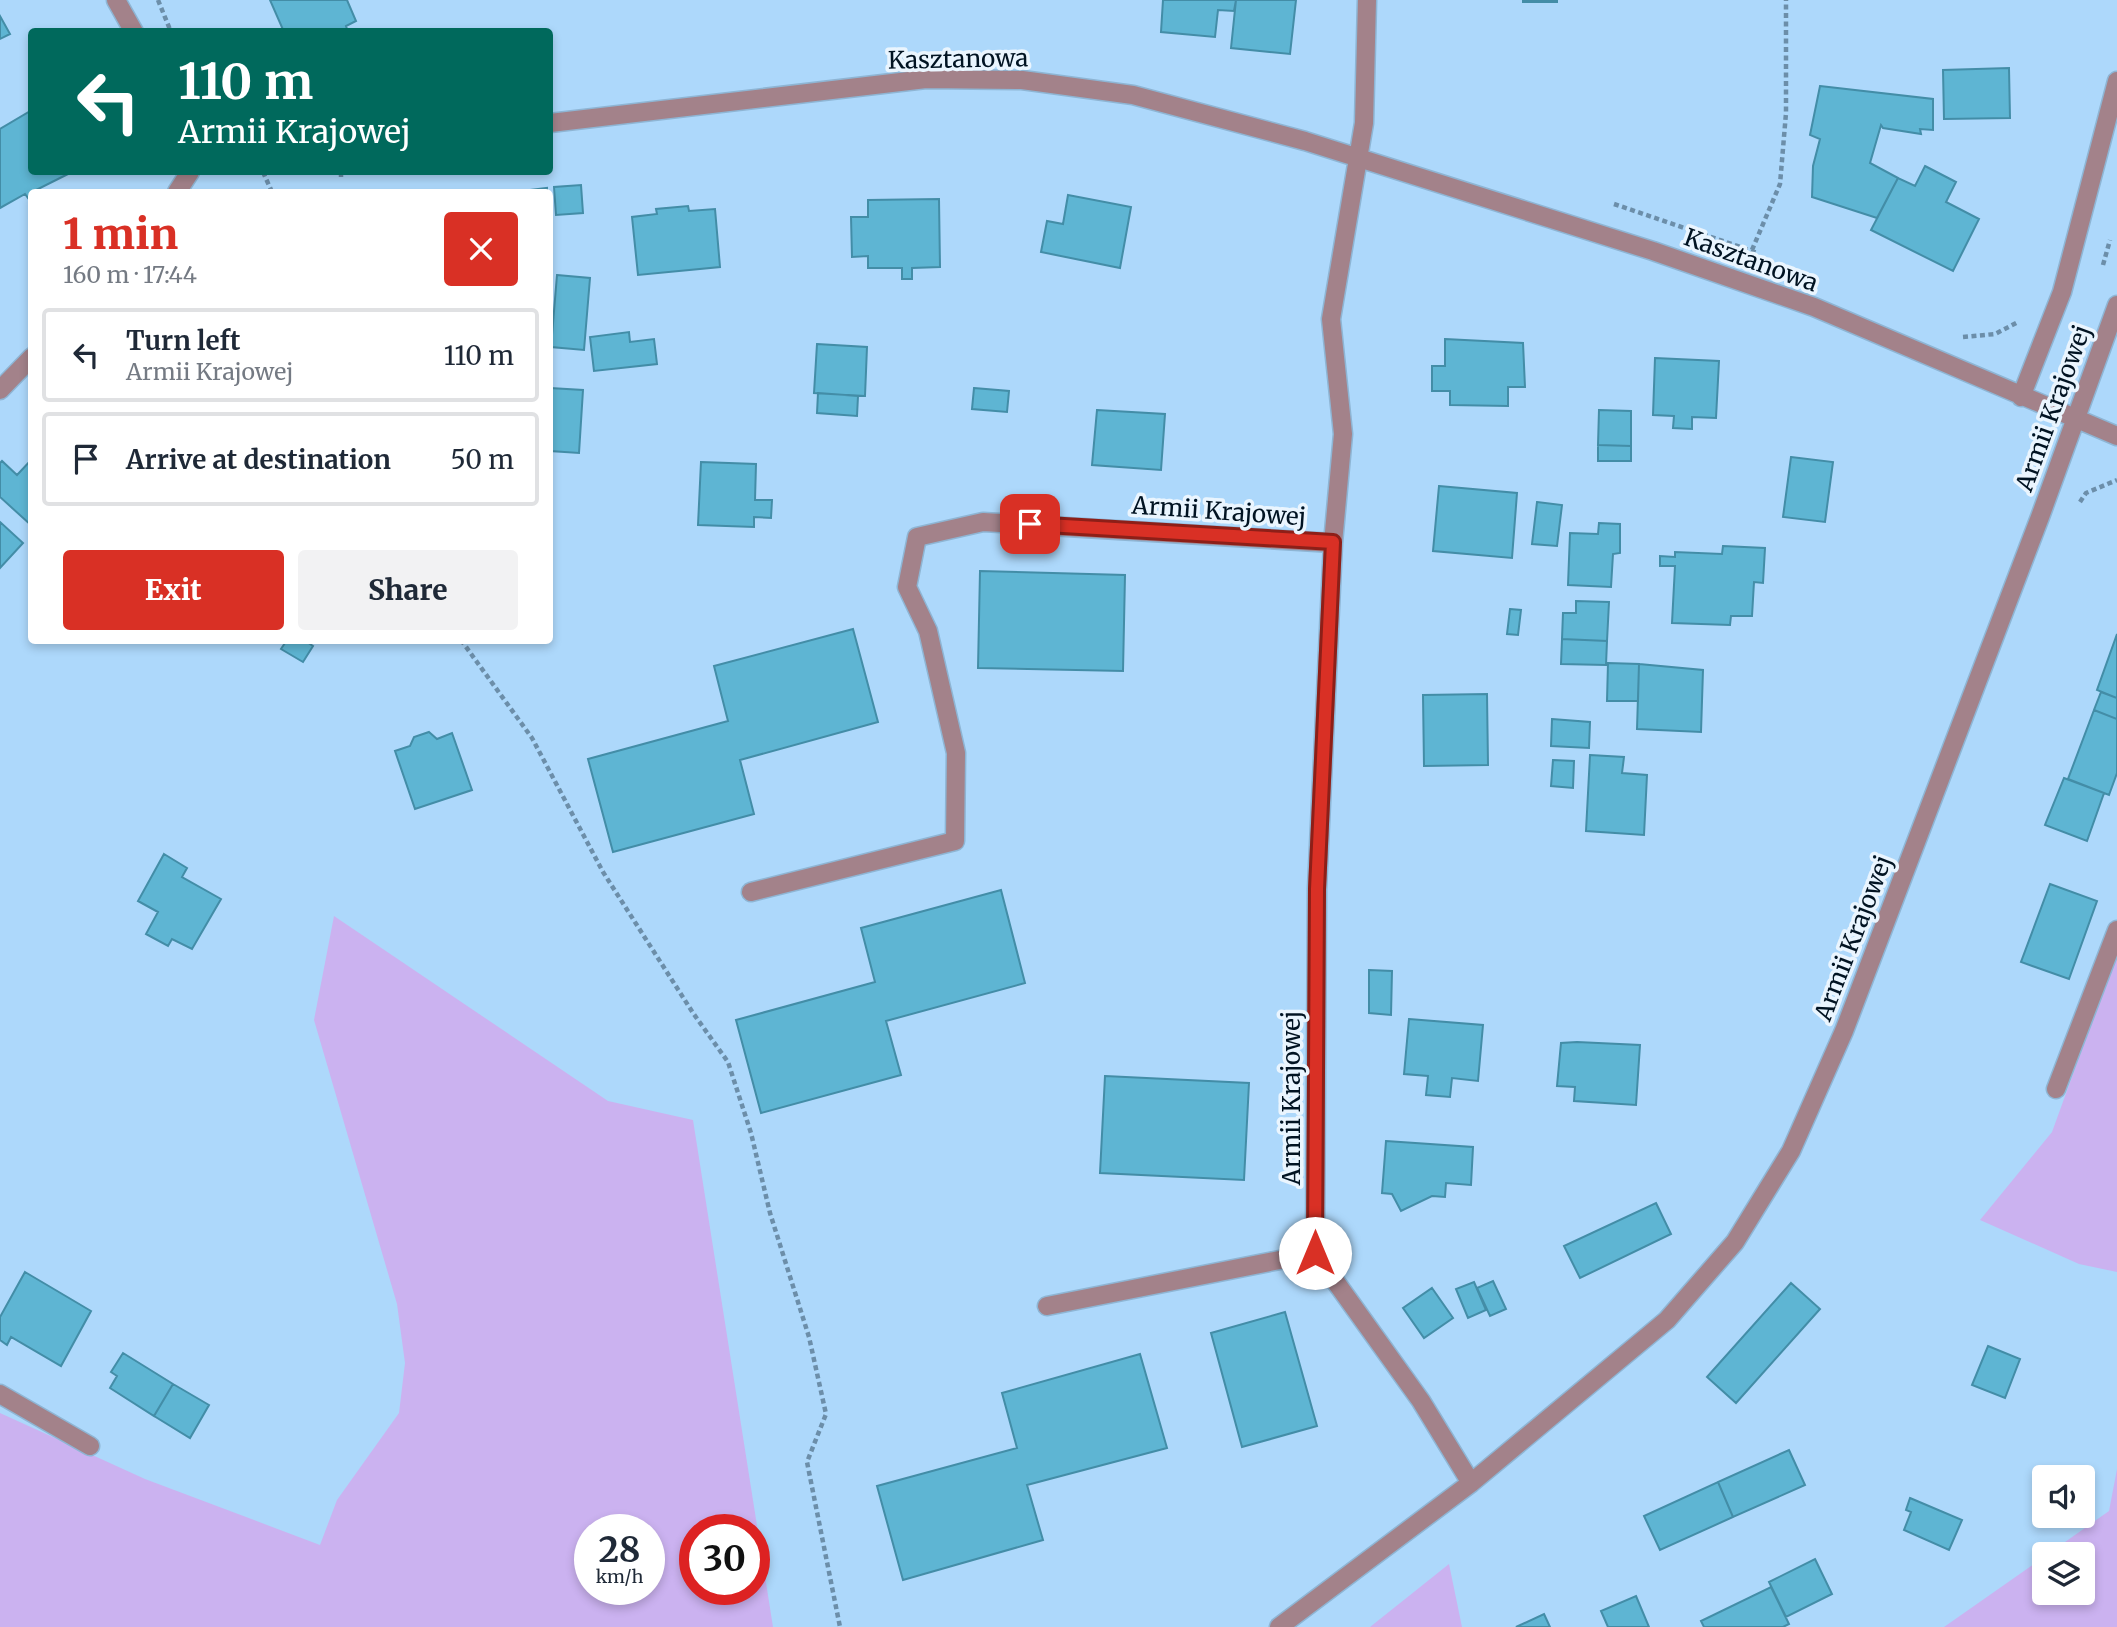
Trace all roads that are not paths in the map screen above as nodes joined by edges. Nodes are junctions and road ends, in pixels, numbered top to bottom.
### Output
1 (116, 0) edge
2 (1367, 0) edge
3 (132, 28) edge
4 (2117, 81) edge
5 (553, 123) edge
6 (1359, 159) junction
7 (2117, 305) edge
8 (28, 361) edge
9 (0, 390) edge
10 (2021, 397) junction
11 (2074, 419) junction
12 (2117, 436) edge
13 (1333, 542) junction
14 (751, 892) dead end
15 (2117, 930) edge
16 (2056, 1089) dead end
17 (1315, 1253) junction
18 (1047, 1306) dead end
19 (0, 1394) edge
20 (90, 1446) dead end
21 (1471, 1483) junction
22 (1279, 1627) edge

1 - 3 street
2 - 6 street
4 - 10 street
5 - 6 street, Kasztanowa
6 - 10 street, Kasztanowa
6 - 13 street
7 - 11 street, Armii Krajowej
8 - 9 street
10 - 11 street, Kasztanowa
11 - 12 street, Kasztanowa
11 - 21 street, Armii Krajowej
13 - 14 street, Armii Krajowej
13 - 17 street, Armii Krajowej
15 - 16 street
17 - 18 street
17 - 21 street
19 - 20 street
21 - 22 street, Armii Krajowej

